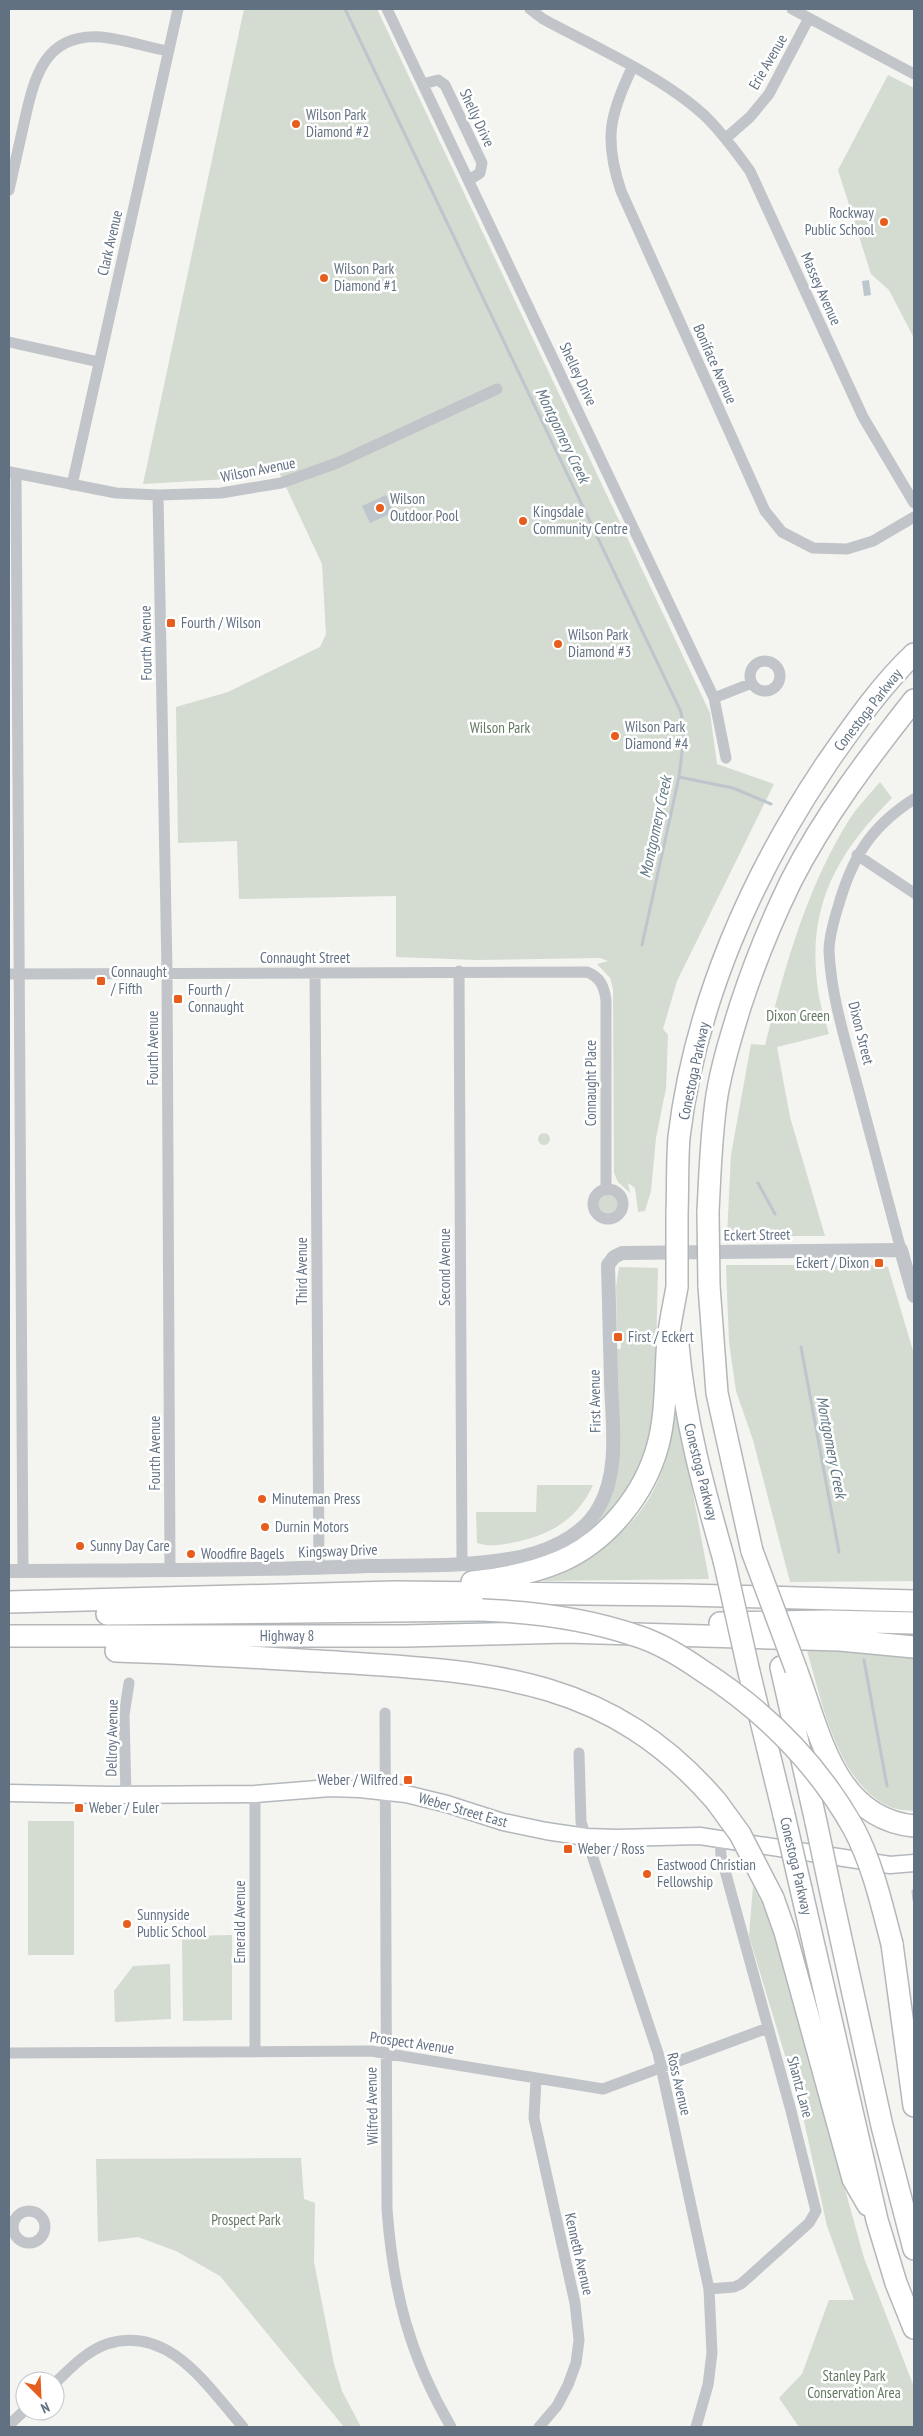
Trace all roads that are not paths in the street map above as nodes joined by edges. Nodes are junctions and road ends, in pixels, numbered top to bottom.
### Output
1 (178, 9) edge
2 (387, 9) edge
3 (530, 9) edge
4 (792, 9) edge
5 (810, 18) junction
6 (168, 51) junction
7 (632, 68) junction
8 (914, 74) edge
9 (423, 84) junction
10 (726, 138) junction
11 (469, 180) junction
12 (9, 190) edge
13 (9, 342) edge
14 (99, 362) junction
15 (497, 389) dead end
16 (12, 473) edge
17 (72, 485) junction
18 (158, 495) junction
19 (914, 503) edge
20 (914, 517) edge
21 (12, 580) edge
22 (914, 654) edge
23 (752, 683) dead end
24 (714, 698) junction
25 (914, 700) edge
26 (726, 758) dead end
27 (914, 799) edge
28 (857, 855) junction
29 (914, 893) edge
30 (459, 971) junction
31 (167, 972) junction
32 (15, 974) edge
33 (315, 974) junction
34 (599, 979) joint
35 (606, 1190) dead end
36 (901, 1250) junction
37 (614, 1256) joint
38 (677, 1287) junction
39 (914, 1296) edge
40 (573, 1535) joint
41 (462, 1563) junction
42 (319, 1568) junction
43 (170, 1570) junction
44 (16, 1571) edge
45 (395, 1592) junction
46 (909, 1599) edge
47 (9, 1602) edge
48 (9, 1614) edge
49 (914, 1623) edge
50 (566, 1632) junction
51 (9, 1636) edge
52 (9, 1646) edge
53 (914, 1647) edge
54 (789, 1668) junction
55 (129, 1683) dead end
56 (385, 1713) dead end
57 (579, 1753) dead end
58 (386, 1792) junction
59 (9, 1793) edge
60 (126, 1794) junction
61 (255, 1794) junction
62 (914, 1826) edge
63 (586, 1837) junction
64 (720, 1838) junction
65 (914, 1864) edge
66 (768, 2028) junction
67 (256, 2051) junction
68 (386, 2052) junction
69 (9, 2053) edge
70 (662, 2069) junction
71 (536, 2079) junction
72 (914, 2106) edge
73 (877, 2220) junction
74 (914, 2249) edge
75 (709, 2289) junction
76 (914, 2328) edge
77 (65, 2374) edge
78 (243, 2427) edge
79 (451, 2427) edge
80 (539, 2427) edge
81 (696, 2427) edge

1 - 6 street, Clark Avenue
2 - 9 street, Shelley Drive
3 - 7 street, Massey Avenue
4 - 5 street
5 - 8 street
5 - 10 street, Erie Avenue
6 - 12 street
6 - 14 street, Clark Avenue
7 - 10 street, Massey Avenue
7 - 20 street, Boniface Avenue
9 - 11 street, Shelley Drive
9 - 11 street, Shelly Drive
10 - 19 street, Massey Avenue
11 - 24 street, Shelley Drive
13 - 14 street
14 - 17 street, Clark Avenue
15 - 18 street, Wilson Avenue
16 - 17 street, Wilson Avenue
16 - 21 street
17 - 18 street, Wilson Avenue
18 - 31 street, Fourth Avenue
21 - 32 street
22 - 38 highway, Conestoga Parkway, bridge
23 - 24 street
24 - 26 street, Shelley Drive
25 - 54 highway, Conestoga Parkway, bridge
27 - 28 street, Dixon Street
28 - 29 street
28 - 36 street, Dixon Street
30 - 33 street, Connaught Street
30 - 34 street, Connaught Street
30 - 41 street, Second Avenue
31 - 32 street, Connaught Street
31 - 33 street, Connaught Street
31 - 43 street, Fourth Avenue
32 - 44 street
33 - 42 street, Third Avenue
34 - 35 street, Connaught Place
36 - 37 street, Eckert Street
36 - 39 street, Dixon Street
37 - 40 street, First Avenue
38 - 45 highway
38 - 73 highway, Conestoga Parkway, bridge
40 - 41 street, Kingsway Drive
41 - 42 street, Kingsway Drive
42 - 43 street, Kingsway Drive
43 - 44 street, Kingsway Drive
45 - 46 highway
45 - 47 highway
48 - 72 highway, bridge
49 - 50 highway
50 - 51 highway, Highway 8
50 - 53 highway
52 - 73 highway, bridge
54 - 62 highway
54 - 74 highway, Conestoga Parkway, bridge
55 - 60 street, Dellroy Avenue
56 - 58 street, Wilfred Avenue
57 - 63 street, Ross Avenue
58 - 61 main road, Weber Street East
58 - 63 main road, Weber Street East
58 - 68 street, Wilfred Avenue
59 - 60 main road, Weber Street East
60 - 61 main road, Weber Street East
61 - 67 street, Emerald Avenue
63 - 64 main road, Weber Street East
63 - 70 street, Ross Avenue
64 - 65 main road, Weber Street East
64 - 66 street, Shantz Lane
66 - 70 street, Prospect Avenue
66 - 75 street, Shantz Lane
67 - 68 street, Prospect Avenue
67 - 69 street, Prospect Avenue
68 - 71 street, Prospect Avenue
68 - 79 street, Wilfred Avenue
70 - 71 street, Prospect Avenue
70 - 75 street, Ross Avenue
71 - 80 street, Kenneth Avenue
73 - 76 highway, Conestoga Parkway
75 - 81 street, Ross Avenue
77 - 78 street

